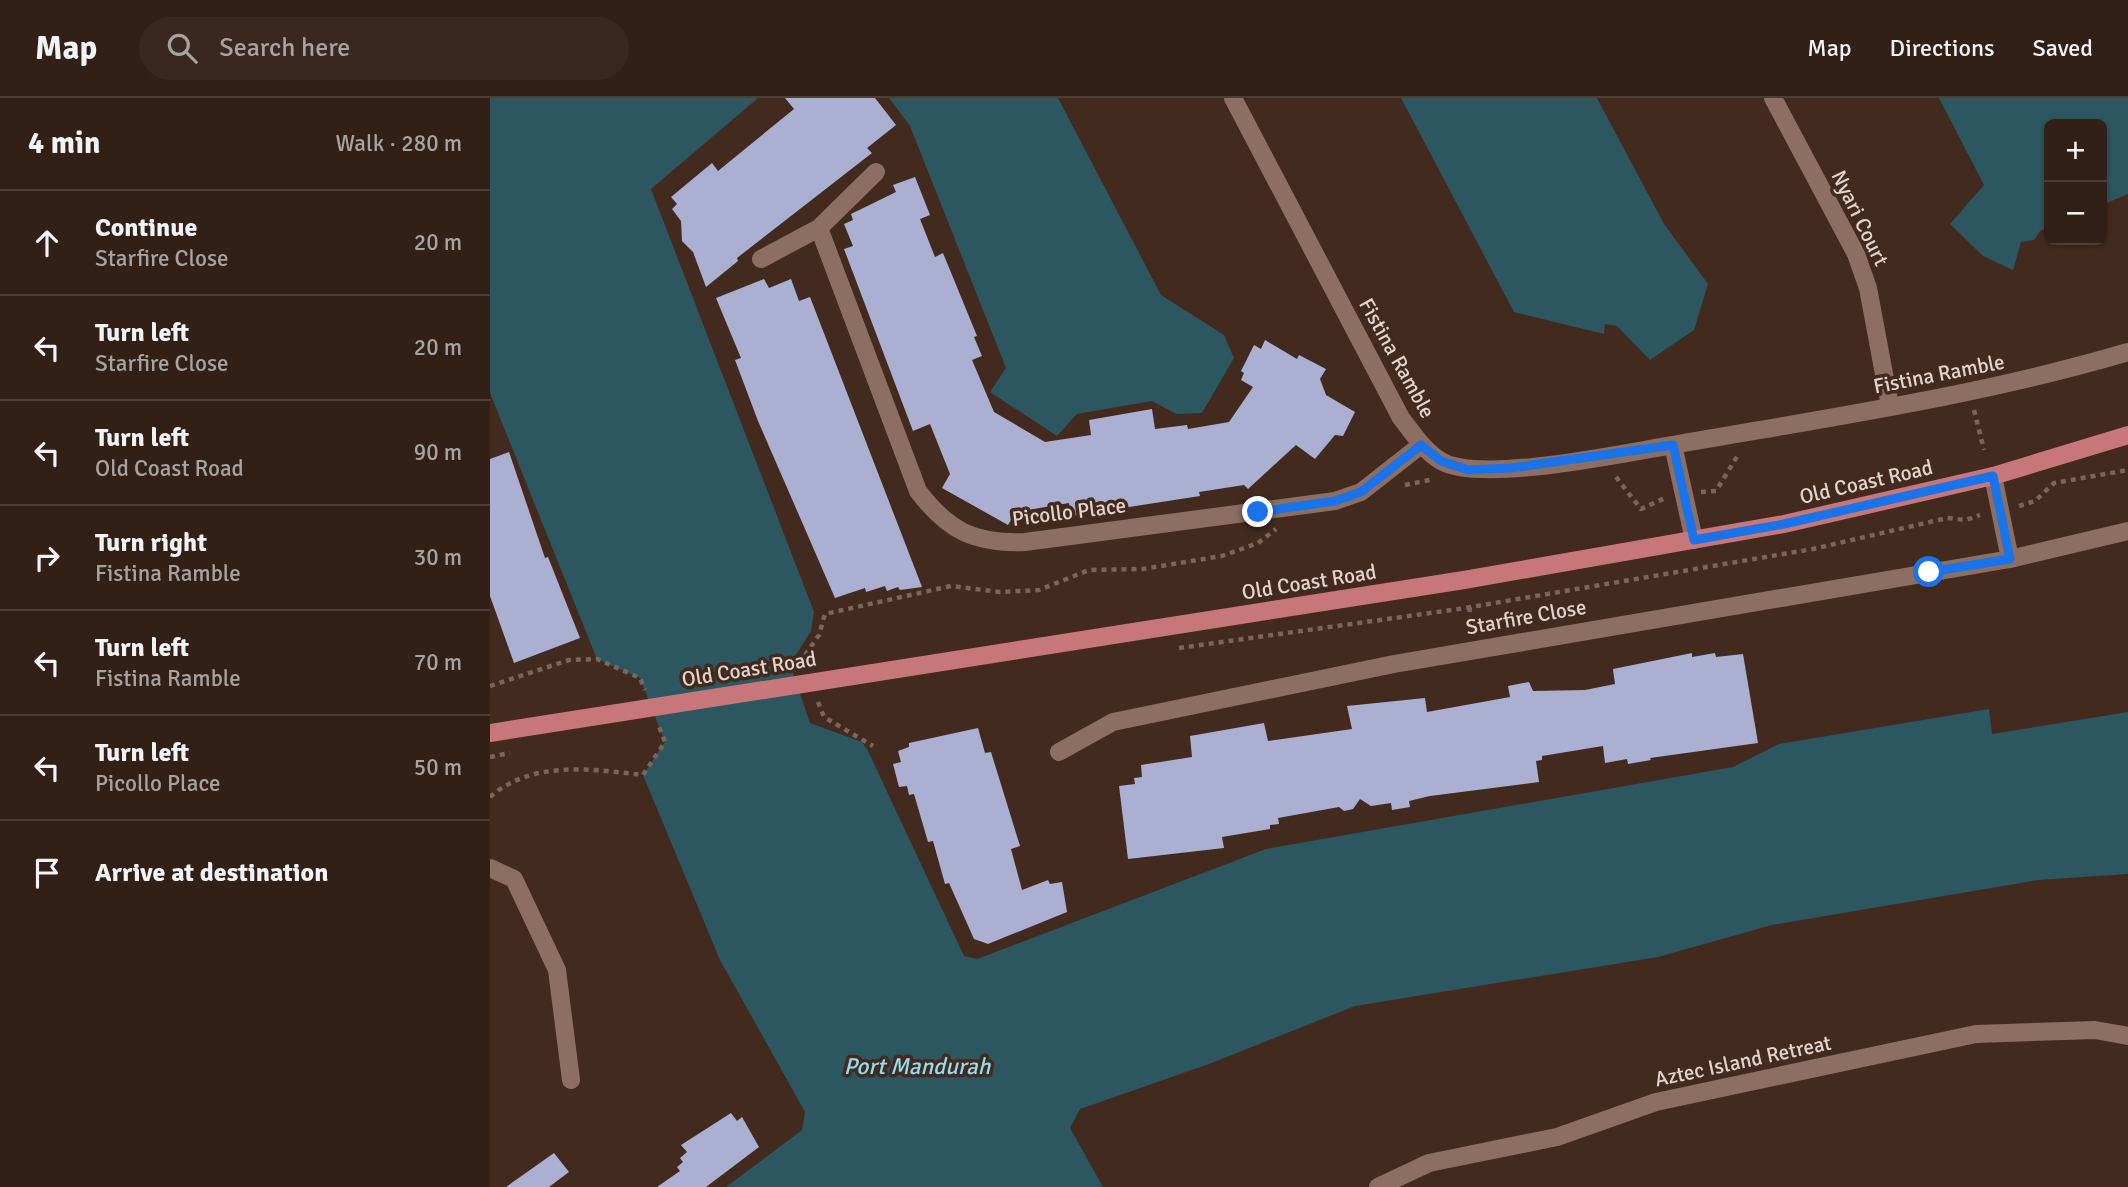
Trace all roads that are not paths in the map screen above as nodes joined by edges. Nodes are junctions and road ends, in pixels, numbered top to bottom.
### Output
1 (1233, 98) edge
2 (1773, 98) edge
3 (876, 172) dead end
4 (819, 228) junction
5 (761, 259) dead end
6 (2128, 352) edge
7 (1890, 406) junction
8 (2128, 435) edge
9 (1421, 445) junction
10 (1673, 445) junction
11 (1993, 476) junction
12 (2128, 531) edge
13 (1694, 540) junction
14 (2010, 559) junction
15 (490, 733) edge
16 (1059, 751) dead end
17 (490, 868) edge
18 (2128, 1036) edge
19 (571, 1080) dead end
20 (1378, 1187) edge

1 - 9 street, Fistina Ramble
2 - 7 street, Nyari Court
3 - 4 street
4 - 5 street
4 - 9 street, Picollo Place
6 - 7 street, Fistina Ramble
7 - 10 street, Fistina Ramble
8 - 11 main road, Old Coast Road
9 - 10 street, Fistina Ramble
10 - 13 street
11 - 13 main road, Old Coast Road
11 - 14 street
12 - 14 street, Starfire Close
13 - 15 main road, Old Coast Road
14 - 16 street, Starfire Close
17 - 19 street
18 - 20 street, Aztec Island Retreat

